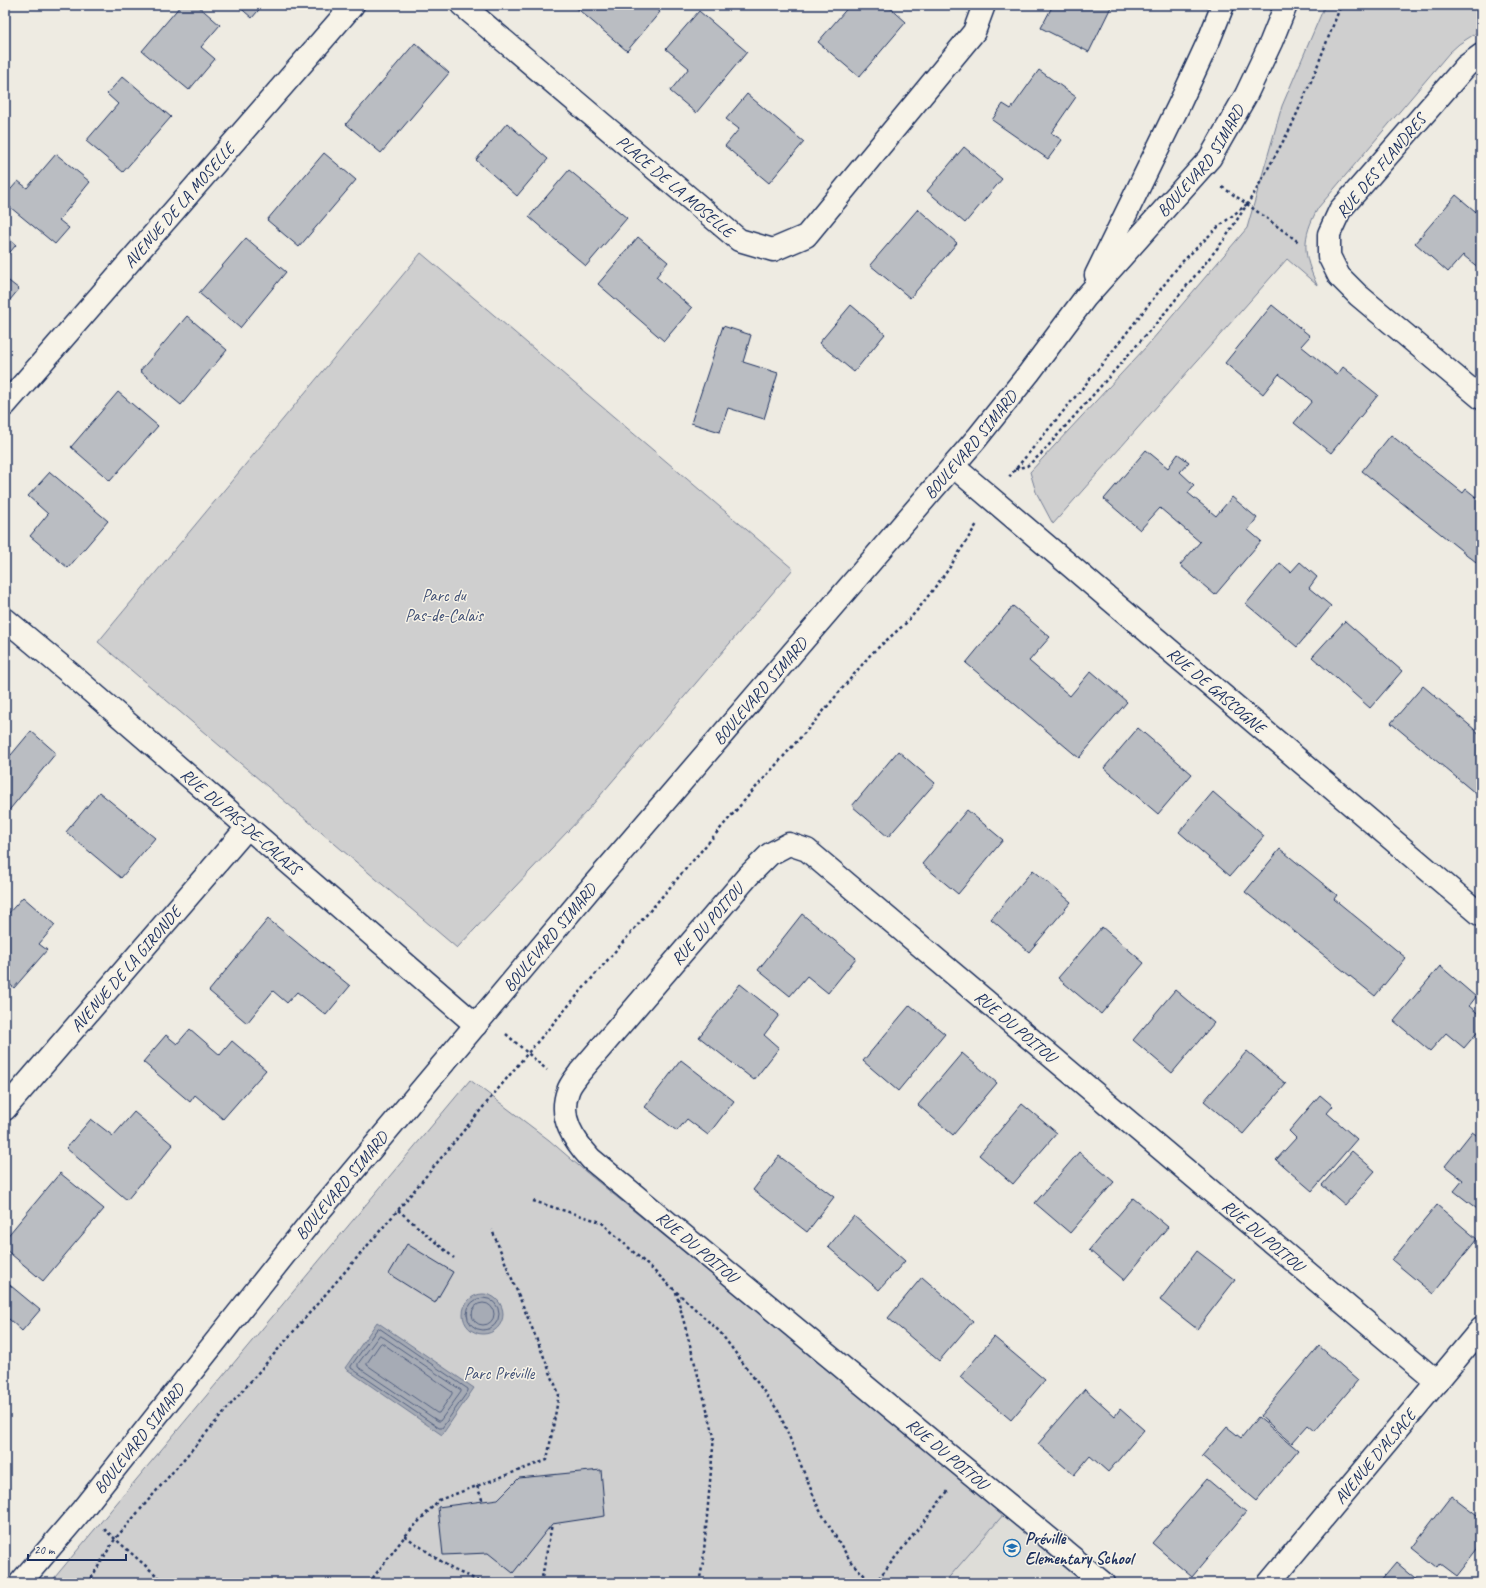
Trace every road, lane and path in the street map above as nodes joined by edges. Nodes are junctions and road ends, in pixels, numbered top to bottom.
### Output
1 (353, 5) edge
2 (462, 5) edge
3 (984, 5) edge
4 (1223, 5) edge
5 (1286, 5) edge
6 (1340, 5) edge
7 (1481, 55) edge
8 (1222, 188) dead end
9 (1247, 204) junction
10 (1305, 246) dead end
11 (1085, 298) junction
12 (1481, 398) edge
13 (5, 405) edge
14 (952, 466) junction
15 (970, 536) dead end
16 (5, 619) edge
17 (247, 828) junction
18 (1481, 915) edge
19 (476, 1025) junction
20 (504, 1032) dead end
21 (527, 1054) junction
22 (549, 1072) dead end
23 (5, 1110) edge
24 (532, 1201) dead end
25 (398, 1210) junction
26 (492, 1230) dead end
27 (454, 1258) dead end
28 (676, 1292) junction
29 (1481, 1329) edge
30 (1437, 1382) junction
31 (965, 1469) junction
32 (477, 1486) junction
33 (483, 1502) dead end
34 (552, 1524) dead end
35 (405, 1536) junction
36 (115, 1539) junction
37 (20, 1583) edge
38 (88, 1583) edge
39 (165, 1583) edge
40 (369, 1583) edge
41 (483, 1583) edge
42 (541, 1583) edge
43 (699, 1583) edge
44 (873, 1583) edge
45 (1103, 1583) edge
46 (1269, 1583) edge

1 - 13 street, AVENUE DE LA MOSELLE
2 - 3 street, PLACE DE LA MOSELLE
4 - 11 street, BOULEVARD SIMARD
5 - 11 street, BOULEVARD SIMARD
6 - 9 path
7 - 12 street, RUE DES FLANDRES
8 - 9 path
9 - 9 path
9 - 10 path
11 - 14 street, BOULEVARD SIMARD
14 - 18 street, RUE DE GASCOGNE
14 - 19 street, BOULEVARD SIMARD
15 - 21 path
16 - 17 street, RUE DU PAS-DE-CALAIS
17 - 19 street, RUE DU PAS-DE-CALAIS
17 - 23 street, AVENUE DE LA GIRONDE
19 - 37 street, BOULEVARD SIMARD
20 - 21 path
21 - 22 path
21 - 25 path
24 - 28 path
25 - 27 path
25 - 36 path
26 - 32 path
28 - 43 path
28 - 44 path
29 - 30 street, AVENUE D'ALSACE
30 - 31 street, RUE DU POITOU
30 - 46 street, AVENUE D'ALSACE
31 - 44 path
31 - 45 street, RUE DU POITOU
32 - 33 path
32 - 35 path
34 - 42 path
35 - 40 path
35 - 41 path
36 - 38 path
36 - 39 path

